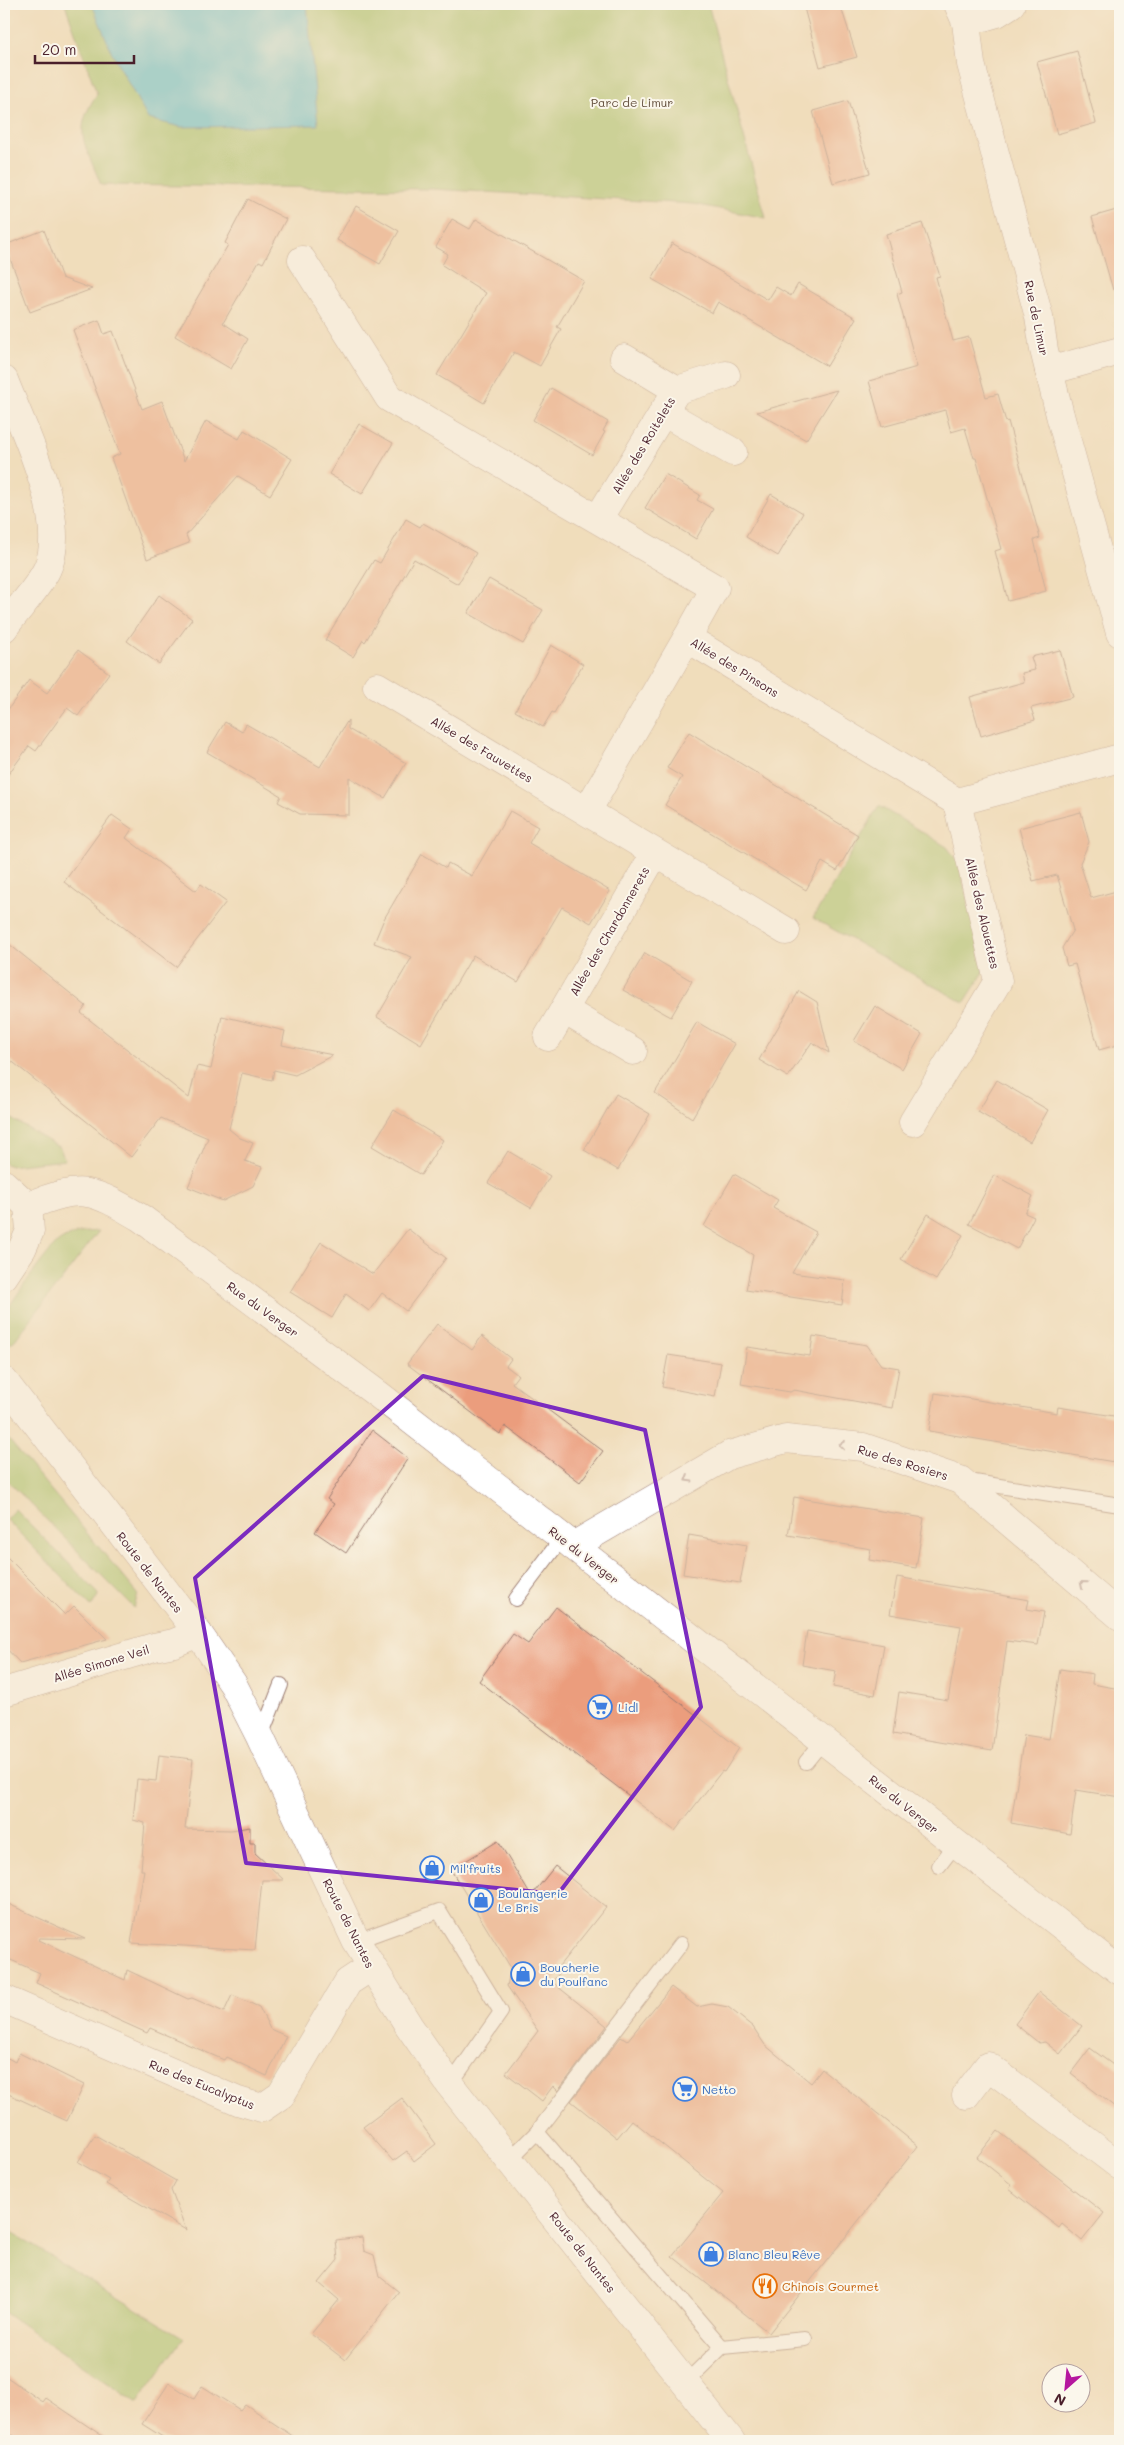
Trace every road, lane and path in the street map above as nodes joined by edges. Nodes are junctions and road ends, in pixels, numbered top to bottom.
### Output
1 (1011, 4) edge
2 (962, 13) edge
3 (302, 260) dead end
4 (1120, 351) edge
5 (624, 358) dead end
6 (1050, 371) junction
7 (726, 374) dead end
8 (4, 380) edge
9 (670, 401) junction
10 (733, 452) dead end
11 (598, 519) junction
12 (4, 628) edge
13 (1120, 633) edge
14 (687, 638) junction
15 (377, 686) dead end
16 (1120, 758) edge
17 (957, 802) junction
18 (587, 811) junction
19 (655, 852) junction
20 (786, 931) dead end
21 (564, 1010) junction
22 (548, 1037) dead end
23 (633, 1051) dead end
24 (913, 1122) dead end
25 (4, 1184) edge
26 (28, 1206) junction
27 (4, 1276) edge
28 (4, 1381) edge
29 (960, 1480) junction
30 (1120, 1505) edge
31 (568, 1542) junction
32 (516, 1599) dead end
33 (1120, 1616) edge
34 (198, 1633) junction
35 (281, 1685) dead end
36 (4, 1692) edge
37 (260, 1737) junction
38 (824, 1740) junction
39 (806, 1762) dead end
40 (356, 1941) junction
41 (681, 1944) dead end
42 (371, 1967) junction
43 (1120, 1971) edge
44 (4, 1999) edge
45 (450, 2085) junction
46 (966, 2095) dead end
47 (537, 2132) junction
48 (510, 2160) junction
49 (1120, 2166) edge
50 (805, 2338) dead end
51 (722, 2346) junction
52 (685, 2383) junction
53 (732, 2441) edge

1 - 2 street
2 - 6 street, Rue de Limur
3 - 11 street, Allée des Pinsons
4 - 6 street
5 - 9 street
6 - 13 street, Rue de Limur
7 - 9 street, Allée des Roitelets
8 - 12 street
9 - 10 street
9 - 11 street, Allée des Roitelets
11 - 14 street, Allée des Pinsons
14 - 17 street, Allée des Pinsons
14 - 18 street
15 - 18 street, Allée des Fauvettes
16 - 17 street
17 - 24 street, Allée des Alouettes
18 - 19 street, Allée des Fauvettes
19 - 20 street, Allée des Fauvettes
19 - 21 street, Allée des Chardonnerets
21 - 22 street, Allée des Chardonnerets
21 - 23 street, Allée des Chardonnerets
25 - 26 street
26 - 27 street
26 - 31 street, Rue du Verger
28 - 34 street, Route de Nantes
29 - 30 lane
29 -> 31 street, Rue des Rosiers
33 -> 29 street, Rue des Rosiers
31 - 32 lane
31 - 38 street, Rue du Verger
34 - 36 street, Allée Simone Veil
34 - 37 street, Route de Nantes
35 - 37 lane
37 - 40 street, Route de Nantes
38 - 39 lane
38 - 43 street, Rue du Verger
40 - 42 street, Route de Nantes
40 - 45 lane
41 - 47 lane
42 - 44 street, Rue des Eucalyptus
42 - 45 street, Route de Nantes
45 - 48 street, Route de Nantes
46 - 49 street
47 - 48 lane
47 - 51 lane
48 - 52 street, Route de Nantes
50 - 51 lane
51 - 52 lane
52 - 53 street, Route de Nantes

